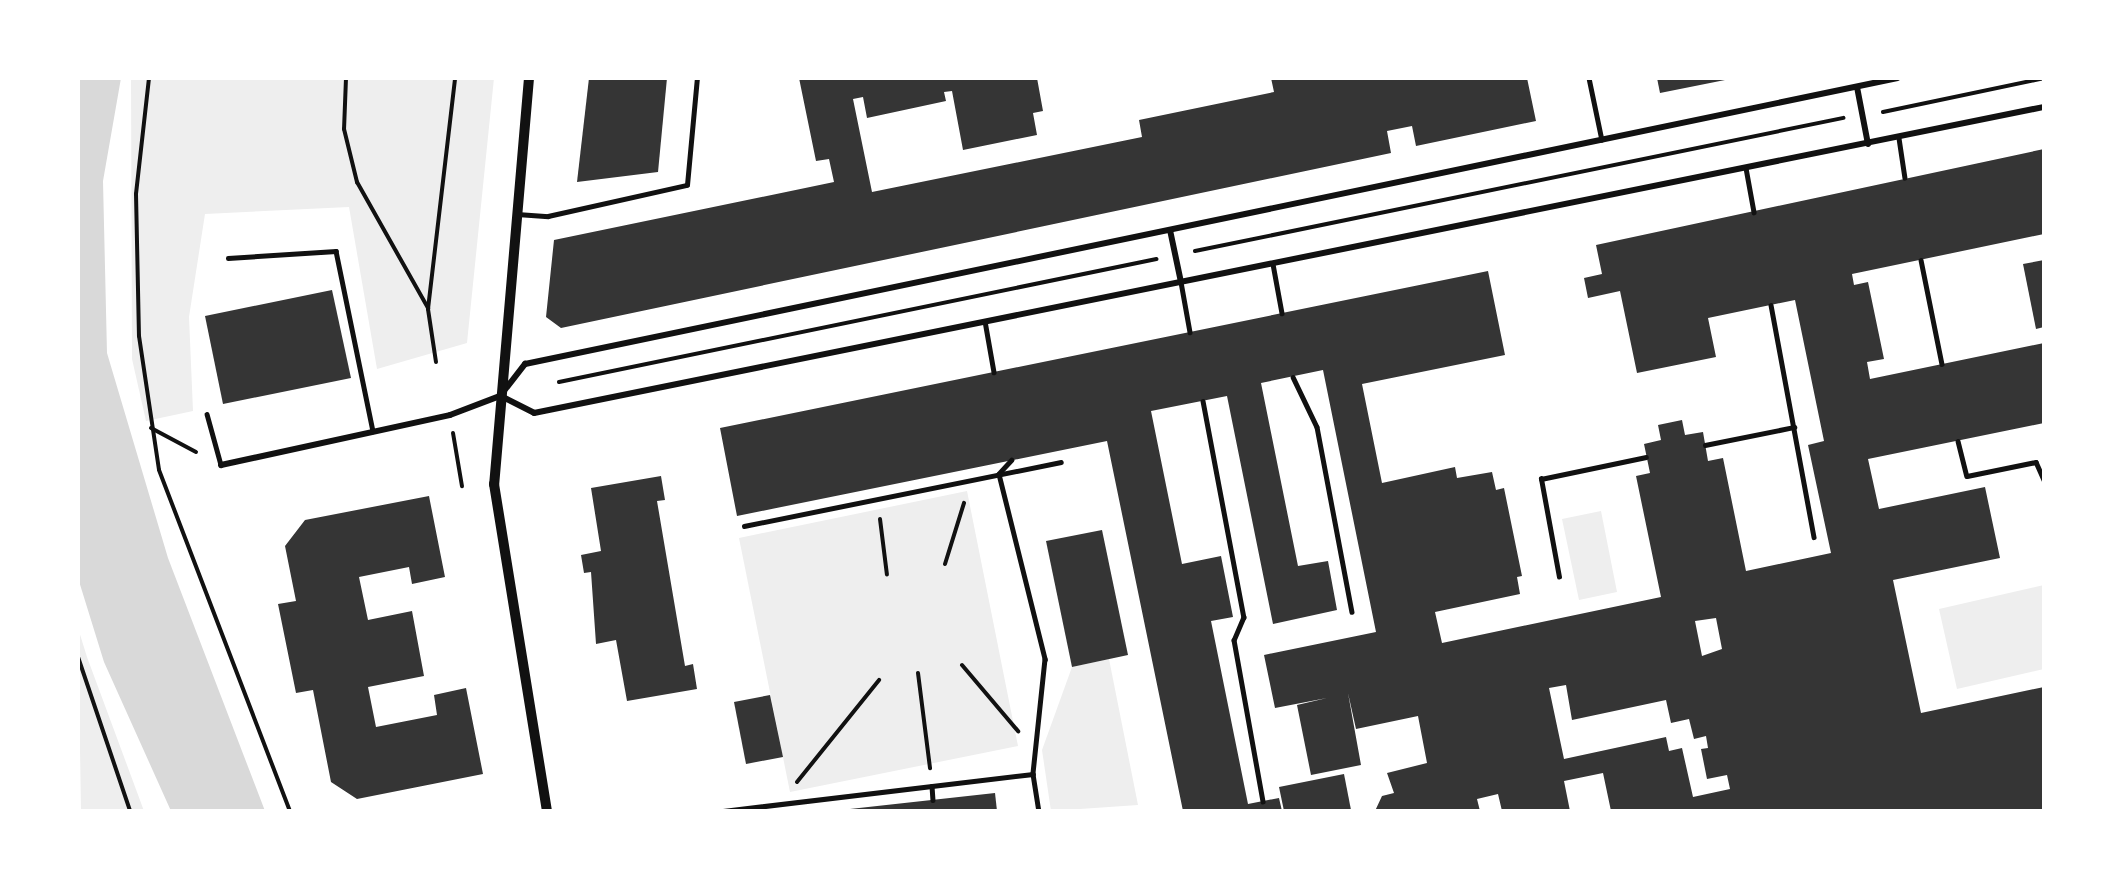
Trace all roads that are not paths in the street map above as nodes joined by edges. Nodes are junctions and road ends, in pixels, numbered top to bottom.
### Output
1 (529, 78) edge
2 (697, 78) edge
3 (1589, 78) edge
4 (1856, 78) edge
5 (1898, 78) edge
6 (1857, 87) junction
7 (2044, 107) edge
8 (1899, 138) junction
9 (1602, 140) junction
10 (1868, 144) junction
11 (1746, 168) junction
12 (1905, 178) dead end
13 (1754, 212) dead end
14 (515, 214) junction
15 (1170, 230) junction
16 (228, 258) dead end
17 (1921, 260) dead end
18 (1273, 264) junction
19 (1180, 282) junction
20 (1771, 305) dead end
21 (1282, 313) dead end
22 (985, 321) junction
23 (1190, 332) dead end
24 (1942, 364) dead end
25 (994, 372) dead end
26 (1293, 376) dead end
27 (500, 396) junction
28 (1203, 400) dead end
29 (207, 414) dead end
30 (1794, 426) junction
31 (373, 431) junction
32 (1958, 441) dead end
33 (1705, 445) dead end
34 (1646, 457) dead end
35 (1012, 460) dead end
36 (1061, 462) dead end
37 (220, 465) joint
38 (999, 474) junction
39 (2044, 480) edge
40 (744, 526) dead end
41 (1814, 537) dead end
42 (1559, 578) dead end
43 (1352, 612) dead end
44 (1033, 774) junction
45 (932, 786) junction
46 (933, 800) dead end
47 (1263, 801) dead end
48 (547, 811) edge
49 (723, 811) edge
50 (1039, 811) edge

1 - 14 street
2 - 14 lane
3 - 9 lane
4 - 6 lane
5 - 6 street
6 - 9 street
6 - 10 street
7 - 8 street
8 - 10 street
8 - 12 lane
9 - 15 street
10 - 11 street
11 - 13 lane
11 - 18 street
14 - 27 street
15 - 19 street
15 - 27 street
16 - 31 lane
17 - 24 lane
18 - 19 street
18 - 21 lane
19 - 22 street
19 - 23 lane
20 - 30 lane
22 - 25 lane
22 - 27 street
26 - 43 lane
27 - 31 street
27 - 48 street
28 - 47 lane
29 - 37 lane
30 - 33 lane
30 - 41 lane
31 - 37 street
32 - 39 lane
34 - 42 lane
35 - 38 lane
36 - 38 lane
38 - 40 lane
38 - 44 lane
44 - 45 lane
44 - 50 lane
45 - 46 lane
45 - 49 lane

